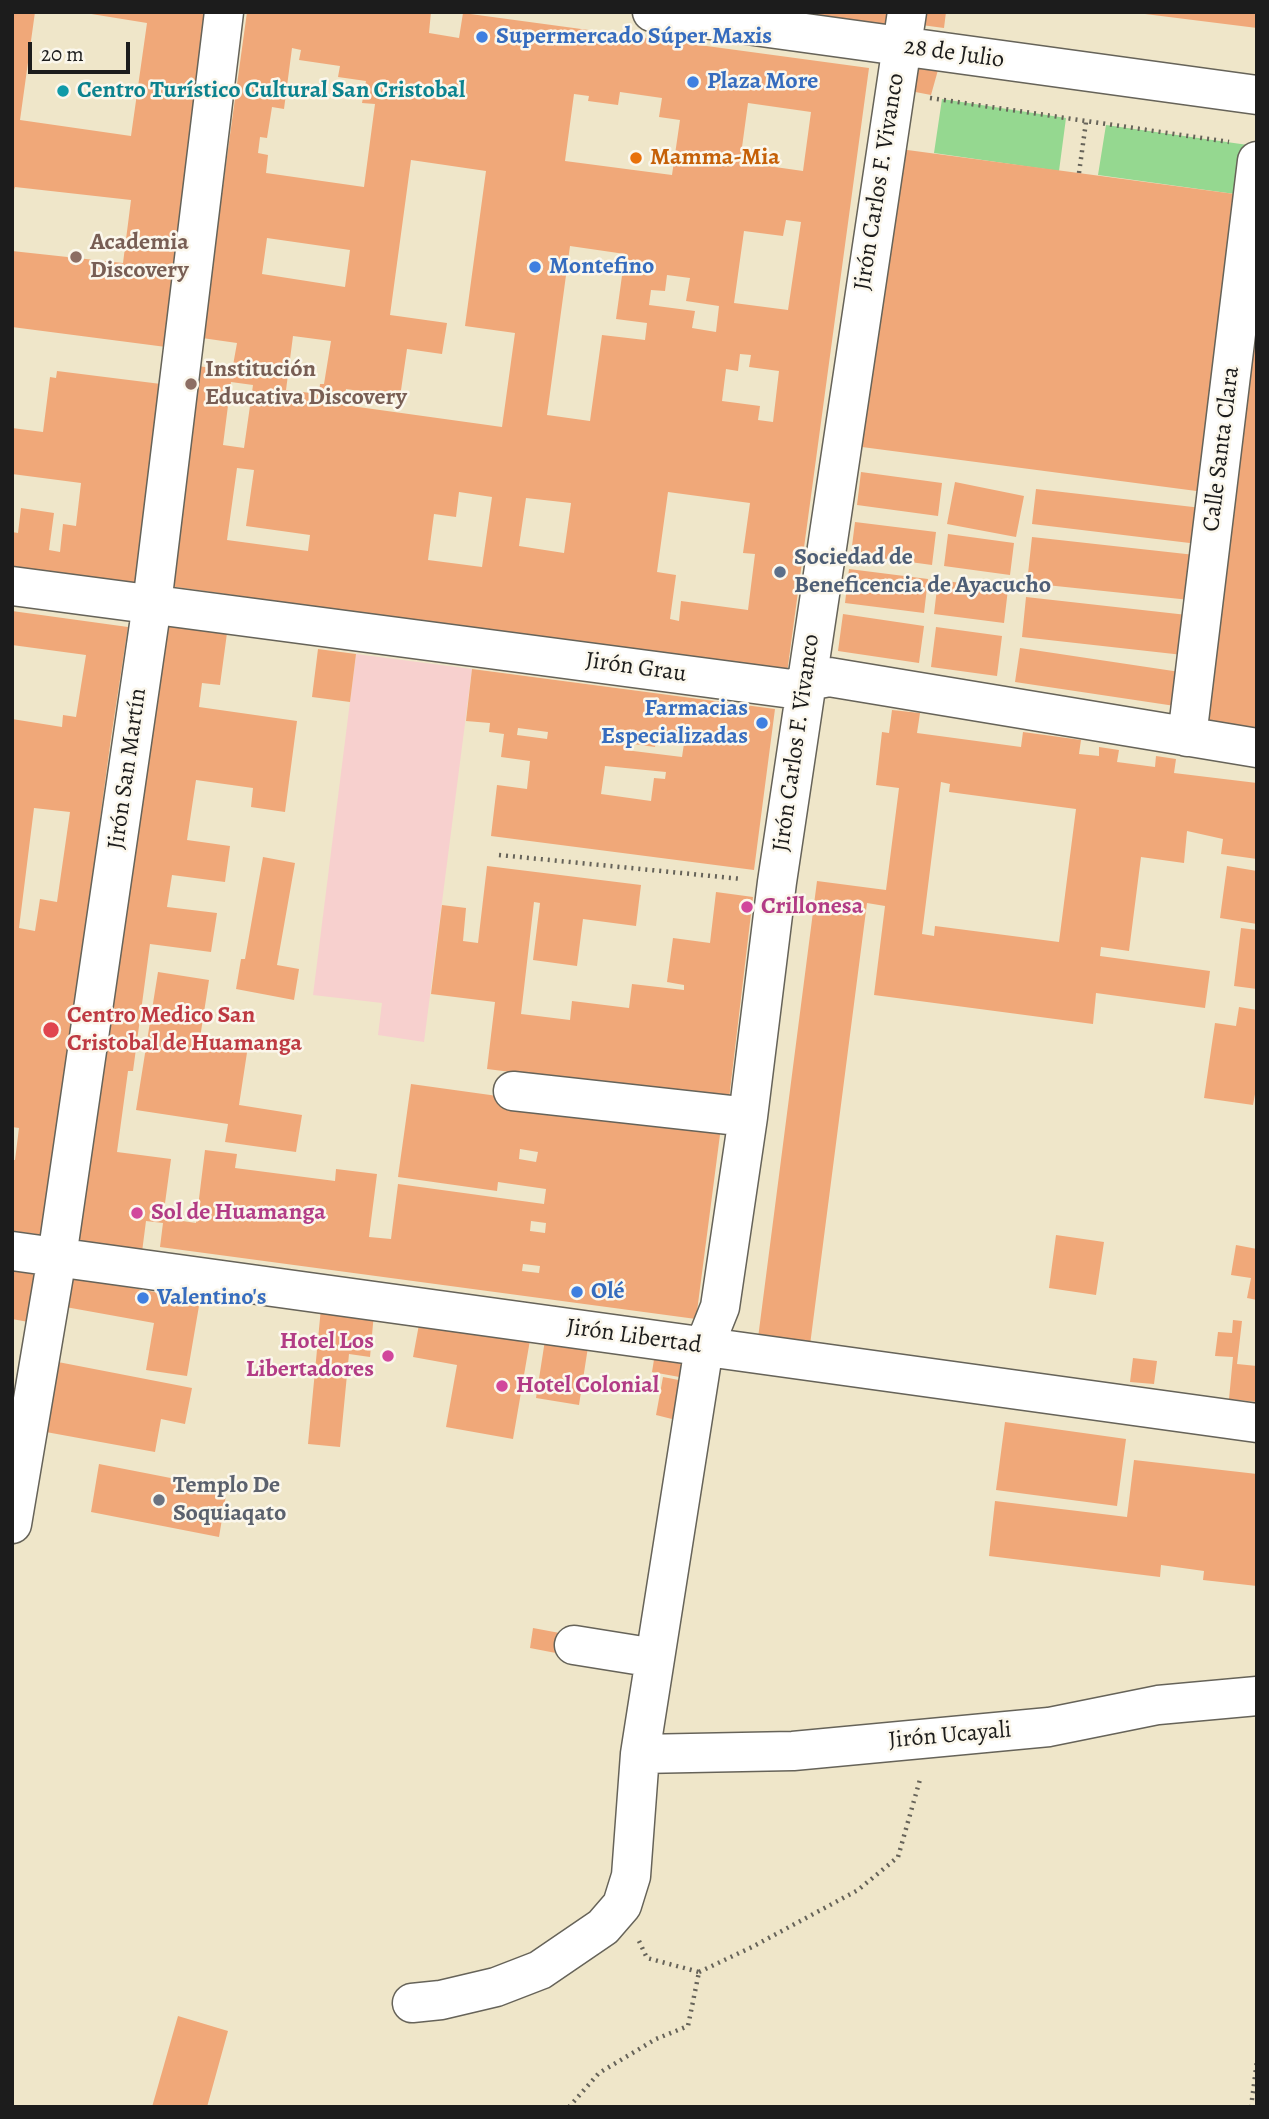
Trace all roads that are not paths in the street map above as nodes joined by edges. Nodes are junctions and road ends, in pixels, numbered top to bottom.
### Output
1 (224, 12) edge
2 (652, 12) edge
3 (904, 29) edge
4 (1257, 95) edge
5 (1246, 152) edge
6 (12, 586) edge
7 (152, 604) junction
8 (808, 681) junction
9 (1186, 737) junction
10 (1257, 748) edge
11 (513, 1091) dead end
12 (748, 1117) junction
13 (12, 1251) edge
14 (57, 1257) junction
15 (704, 1347) junction
16 (1257, 1423) edge
17 (12, 1524) edge
18 (574, 1645) dead end
19 (655, 1658) junction
20 (1257, 1696) edge
21 (640, 1754) junction
22 (412, 2003) dead end

1 - 7 street, Jirón San Martín
2 - 3 street, 28 de Julio
3 - 4 street, 28 de Julio
3 - 8 street, Jirón Carlos F. Vivanco
5 - 9 street, Calle Santa Clara
6 - 7 street, Jirón Grau
7 - 8 street, Jirón Grau
7 - 14 street, Jirón San Martín
8 - 9 street, Jirón Grau
8 - 12 street, Jirón Carlos F. Vivanco
9 - 10 street, Jirón Grau
11 - 12 street
12 - 15 street, Jirón Carlos F. Vivanco
13 - 14 street, Jirón Libertad
14 - 15 street, Jirón Libertad
14 - 17 street, Jirón San Martín
15 - 16 street, Jirón Libertad
15 - 19 street
18 - 19 street
19 - 21 street
20 - 21 street, Jirón Ucayali
21 - 22 street

